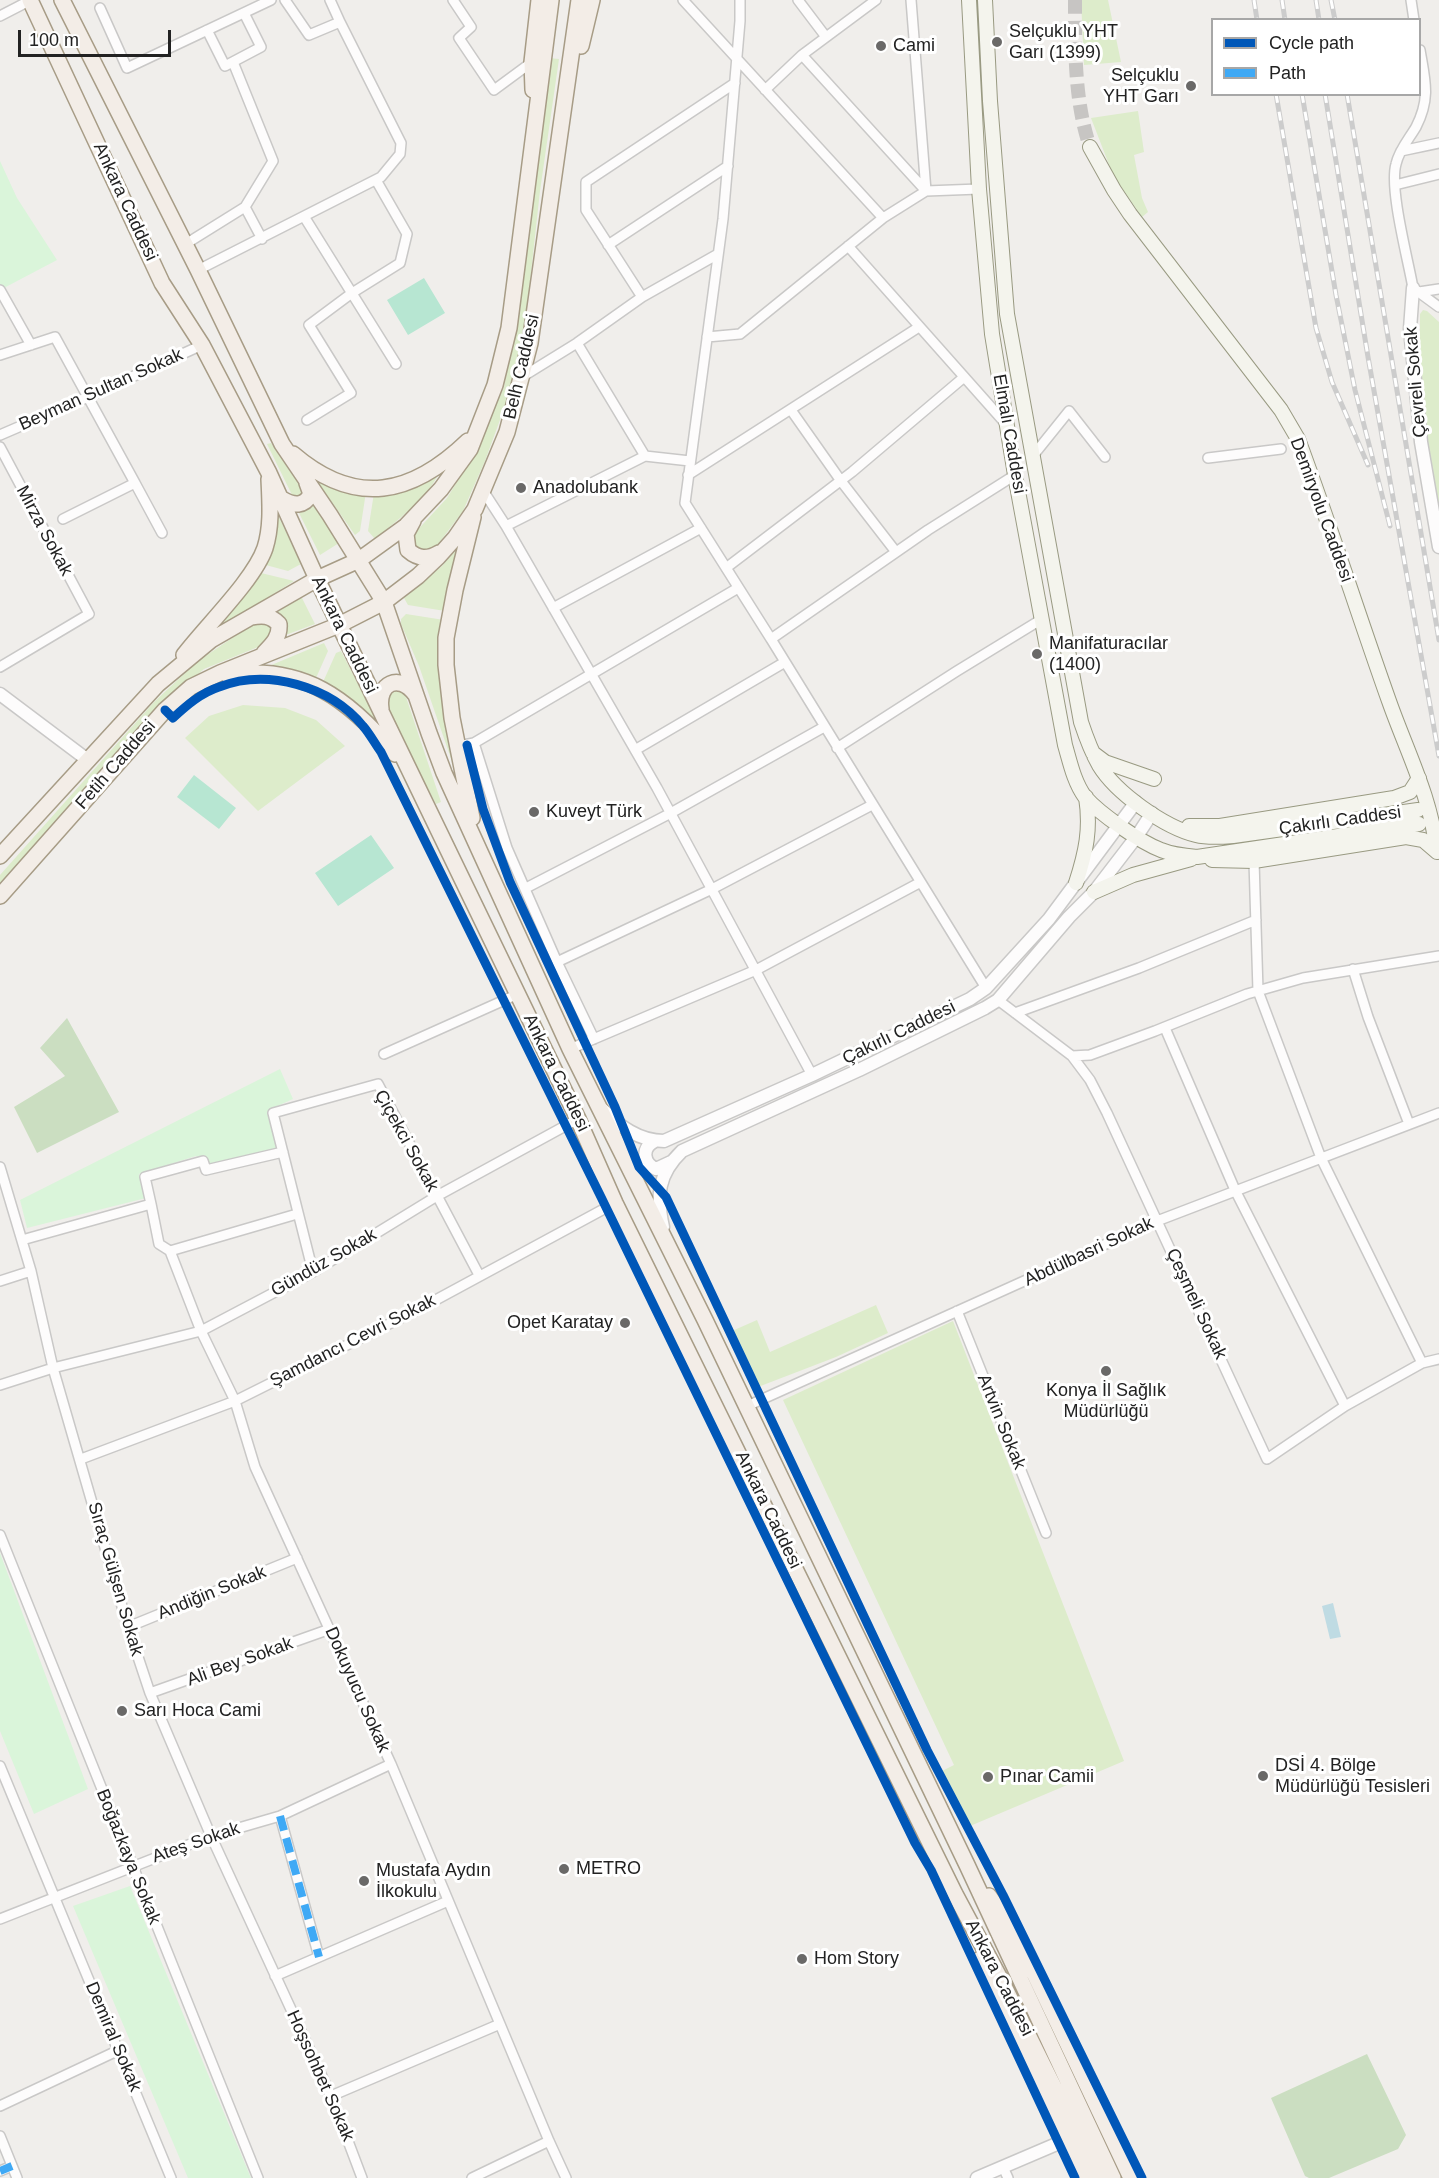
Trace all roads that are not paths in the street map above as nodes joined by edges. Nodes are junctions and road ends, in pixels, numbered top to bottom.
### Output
1 (30, 0) edge
2 (63, 0) edge
3 (271, 0) edge
4 (285, 0) edge
5 (330, 0) edge
6 (453, 0) edge
7 (579, 0) edge
8 (592, 0) edge
9 (683, 0) edge
10 (740, 0) edge
11 (876, 0) edge
12 (911, 0) edge
13 (969, 0) edge
14 (985, 0) edge
15 (1411, 0) edge
16 (800, 1) edge
17 (547, 3) edge
18 (100, 8) dead end
19 (244, 13) junction
20 (0, 16) edge
21 (1414, 18) edge
22 (340, 22) junction
23 (207, 30) junction
24 (826, 37) junction
25 (801, 55) junction
26 (736, 60) junction
27 (1421, 61) edge
28 (233, 62) junction
29 (532, 62) junction
30 (735, 83) junction
31 (568, 89) junction
32 (765, 90) junction
33 (537, 108) junction
34 (1439, 143) edge
35 (1090, 147) tunnel mouth
36 (1401, 151) junction
37 (728, 166) junction
38 (1439, 174) edge
39 (376, 180) junction
40 (1395, 184) junction
41 (979, 189) junction
42 (926, 191) junction
43 (245, 207) junction
44 (305, 218) junction
45 (883, 218) junction
46 (262, 239) junction
47 (184, 245) junction
48 (609, 245) junction
49 (848, 246) junction
50 (718, 254) junction
51 (198, 270) junction
52 (1439, 289) edge
53 (0, 290) edge
54 (1416, 290) junction
55 (352, 293) junction
56 (642, 297) junction
57 (1439, 307) edge
58 (919, 327) junction
59 (707, 337) junction
60 (577, 343) junction
61 (31, 345) junction
62 (202, 345) junction
63 (0, 355) edge
64 (396, 364) dead end
65 (521, 378) junction
66 (963, 378) junction
67 (88, 397) junction
68 (791, 410) junction
69 (307, 420) dead end
70 (1008, 426) junction
71 (479, 429) junction
72 (0, 435) edge
73 (282, 444) junction
74 (0, 447) edge
75 (1281, 449) dead end
76 (645, 456) junction
77 (1032, 457) junction
78 (1105, 457) dead end
79 (1208, 458) dead end
80 (690, 461) junction
81 (269, 473) junction
82 (688, 475) junction
83 (1015, 475) junction
84 (841, 481) junction
85 (135, 483) junction
86 (307, 483) junction
87 (484, 492) junction
88 (282, 499) junction
89 (476, 509) junction
90 (414, 518) junction
91 (63, 519) dead end
92 (506, 526) junction
93 (701, 528) junction
94 (162, 533) dead end
95 (1439, 547) edge
96 (444, 550) junction
97 (896, 552) junction
98 (359, 560) junction
99 (726, 568) junction
100 (317, 579) junction
101 (738, 588) junction
102 (384, 602) junction
103 (553, 608) junction
104 (251, 617) junction
105 (1042, 619) junction
106 (339, 625) junction
107 (771, 639) junction
108 (259, 657) junction
109 (784, 662) junction
110 (0, 667) edge
111 (591, 675) junction
112 (167, 677) junction
113 (210, 678) junction
114 (0, 694) edge
115 (417, 696) junction
116 (381, 711) junction
117 (824, 727) junction
118 (474, 743) junction
119 (458, 746) junction
120 (837, 748) junction
121 (635, 750) junction
122 (1092, 752) junction
123 (89, 761) junction
124 (409, 771) junction
125 (1419, 778) junction
126 (1154, 780) dead end
127 (1086, 797) junction
128 (1136, 802) junction
129 (872, 805) junction
130 (1152, 813) junction
131 (669, 814) junction
132 (1164, 821) junction
133 (1119, 824) junction
134 (1137, 836) junction
135 (478, 850) junction
136 (0, 856) edge
137 (1197, 857) junction
138 (1438, 858) edge
139 (1254, 861) junction
140 (920, 883) junction
141 (1076, 883) junction
142 (526, 888) junction
143 (712, 889) junction
144 (1094, 892) junction
145 (0, 896) edge
146 (1256, 920) junction
147 (1439, 956) edge
148 (556, 962) junction
149 (1353, 969) junction
150 (756, 970) junction
151 (986, 988) junction
152 (1258, 992) junction
153 (518, 994) junction
154 (998, 1000) junction
155 (1015, 1013) junction
156 (1165, 1028) junction
157 (594, 1039) junction
158 (570, 1049) junction
159 (384, 1054) dead end
160 (1072, 1056) junction
161 (812, 1075) junction
162 (598, 1105) junction
163 (1439, 1113) edge
164 (578, 1119) junction
165 (1409, 1124) junction
166 (655, 1141) junction
167 (283, 1152) junction
168 (1322, 1158) junction
169 (671, 1162) junction
170 (0, 1167) edge
171 (1235, 1190) junction
172 (436, 1196) junction
173 (615, 1203) junction
174 (151, 1204) junction
175 (297, 1214) junction
176 (1157, 1221) junction
177 (22, 1240) junction
178 (667, 1246) junction
179 (170, 1251) junction
180 (31, 1271) junction
181 (313, 1272) junction
182 (479, 1275) junction
183 (0, 1281) edge
184 (957, 1311) junction
185 (201, 1331) junction
186 (1439, 1359) edge
187 (1422, 1363) junction
188 (53, 1368) junction
189 (0, 1385) edge
190 (235, 1401) junction
191 (1345, 1406) junction
192 (745, 1407) junction
193 (81, 1459) junction
194 (1046, 1533) dead end
195 (0, 1535) edge
196 (297, 1558) junction
197 (128, 1627) junction
198 (330, 1629) junction
199 (150, 1694) junction
200 (391, 1764) junction
201 (0, 1766) edge
202 (280, 1816) junction
203 (211, 1836) junction
204 (967, 1864) junction
205 (131, 1866) junction
206 (955, 1894) junction
207 (54, 1897) junction
208 (448, 1901) junction
209 (0, 1919) edge
210 (319, 1957) junction
211 (275, 1976) junction
212 (500, 2024) junction
213 (119, 2050) junction
214 (331, 2096) junction
215 (0, 2106) edge
216 (0, 2136) edge
217 (549, 2140) junction
218 (1066, 2140) junction
219 (12, 2166) junction
220 (0, 2171) edge
221 (1005, 2172) edge
222 (17, 2178) edge
223 (171, 2178) edge
224 (258, 2178) edge
225 (363, 2178) edge
226 (472, 2178) edge
227 (566, 2178) edge
228 (977, 2178) edge
229 (1085, 2178) edge
230 (1099, 2178) edge
231 (1113, 2178) edge
232 (1131, 2178) edge

1 - 20 street
1 - 62 main road, Ankara Caddesi
2 - 47 main road, Ankara Caddesi
3 - 19 street
4 - 22 street
5 - 22 street
6 - 29 street
7 - 31 main road, Belh Caddesi
8 - 31 main road, Belh Caddesi
9 - 26 street
10 - 26 street
11 - 24 street
12 - 42 street
13 - 41 main road, Elmalı Caddesi
14 - 77 main road, Elmalı Caddesi
15 - 21 street
16 - 24 street
17 - 29 main road, Belh Caddesi
17 - 33 main road, Belh Caddesi
18 - 23 street
19 - 23 street
19 - 28 street
22 - 39 street
23 - 28 street
24 - 25 street
25 - 32 street
25 - 42 street
26 - 30 street
26 - 32 street
27 - 36 street
28 - 43 street
29 - 33 main road, Belh Caddesi
30 - 37 street
30 - 48 street
31 - 65 main road, Belh Caddesi
32 - 45 street
33 - 71 main road, Belh Caddesi
34 - 36 street
35 - 125 main road, Demiryolu Caddesi
36 - 40 street
37 - 48 street
37 - 50 street
38 - 40 street
39 - 44 street
39 - 55 street
40 - 54 street
41 - 42 street
41 - 70 main road, Elmalı Caddesi
42 - 45 street
43 - 46 street
43 - 47 street
44 - 46 street
44 - 55 street
45 - 49 street
46 - 51 street
47 - 51 main road, Ankara Caddesi
48 - 56 street
49 - 58 street
49 - 59 street
50 - 56 street
50 - 59 street
51 - 73 main road, Ankara Caddesi
52 - 54 street
53 - 61 street
54 - 57 street
54 - 95 street, Çevreli Sokak
55 - 64 street
55 - 69 street
56 - 60 street
58 - 66 street
58 - 68 street
59 - 80 street
60 - 65 street
60 - 76 street
61 - 63 street
61 - 67 street
62 - 67 street, Beyman Sultan Sokak
62 - 81 main road, Ankara Caddesi
65 - 87 main road, Belh Caddesi
66 - 70 street
66 - 84 street
67 - 72 street, Beyman Sultan Sokak
67 - 85 street
68 - 82 street
68 - 84 street
70 - 83 main road, Elmalı Caddesi
71 - 73 main road
71 - 90 main road, Belh Caddesi
73 - 86 main road, Ankara Caddesi
74 - 110 street, Mirza Sokak
75 - 79 street
76 - 80 street
76 - 92 street
77 - 78 street
77 - 122 main road, Elmalı Caddesi
80 - 82 street
81 - 88 main road, Ankara Caddesi
81 - 112 main road
82 - 93 street
83 - 97 street
83 - 105 main road, Elmalı Caddesi
84 - 97 street
84 - 99 street
85 - 91 street
85 - 94 street
86 - 88 main road
86 - 98 main road, Ankara Caddesi
87 - 89 main road, Belh Caddesi
87 - 92 street
88 - 100 main road, Ankara Caddesi
89 - 96 main road, Belh Caddesi
89 - 119 main road
90 - 96 main road
90 - 98 main road, Belh Caddesi
92 - 103 street
93 - 99 street
93 - 103 street
96 - 102 main road, Belh Caddesi
97 - 107 street
98 - 100 main road, Fetih Caddesi
98 - 102 main road, Ankara Caddesi
99 - 101 street
100 - 104 main road, Fetih Caddesi
100 - 106 main road, Ankara Caddesi
101 - 107 street
101 - 111 street
102 - 106 main road, Fetih Caddesi
102 - 115 main road, Ankara Caddesi
103 - 111 street
104 - 108 main road
104 - 112 main road, Fetih Caddesi
105 - 120 street
105 - 127 main road, Elmalı Caddesi
106 - 108 main road, Fetih Caddesi
106 - 116 main road, Ankara Caddesi
107 - 109 street
108 - 113 main road, Fetih Caddesi
109 - 117 street
109 - 121 street
111 - 118 street
111 - 121 street
112 - 123 main road, Fetih Caddesi
113 - 124 main road
113 - 145 main road, Fetih Caddesi
114 - 123 street
115 - 116 main road
115 - 135 main road, Ankara Caddesi
116 - 124 main road, Ankara Caddesi
117 - 120 street
117 - 131 street
118 - 119 street
118 - 142 street
119 - 135 main road
120 - 129 street
121 - 131 street
122 - 126 main road
122 - 128 main road, Elmalı Caddesi
123 - 136 main road, Fetih Caddesi
124 - 153 main road, Ankara Caddesi
125 - 132 main road
125 - 138 main road, Demiryolu Caddesi
127 - 133 main road, Elmalı Caddesi
127 - 141 main road
128 - 130 main road, Elmalı Caddesi
128 - 133 street, Çakırlı Caddesi
129 - 140 street
129 - 143 street
130 - 132 main road, Çakırlı Caddesi
130 - 134 street, Çakırlı Caddesi
131 - 142 street
131 - 143 street
132 - 137 main road, Çakırlı Caddesi
133 - 134 main road, Elmalı Caddesi
133 - 141 street, Çakırlı Caddesi
134 - 137 main road, Çakırlı Caddesi
134 - 144 street, Çakırlı Caddesi
135 - 158 main road, Ankara Caddesi
137 - 139 main road
137 - 144 main road
138 - 139 main road
139 - 146 street
140 - 150 street
140 - 151 street
141 - 151 street, Çakırlı Caddesi
142 - 148 street
143 - 148 street
143 - 150 street
144 - 154 street, Çakırlı Caddesi
146 - 152 street
146 - 155 street
147 - 149 street
148 - 157 street
149 - 152 street
149 - 165 street
150 - 157 street
150 - 161 street
151 - 161 street, Çakırlı Caddesi
152 - 156 street
152 - 168 street
153 - 159 street
153 - 164 main road, Ankara Caddesi
154 - 155 street, Çeşmeli Sokak
154 - 169 street, Çakırlı Caddesi
155 - 160 street, Çeşmeli Sokak
156 - 160 street
156 - 171 street
157 - 158 street
158 - 162 main road, Ankara Caddesi
160 - 176 street, Çeşmeli Sokak
161 - 166 street, Çakırlı Caddesi
162 - 166 street
162 - 178 main road, Ankara Caddesi
163 - 165 street, Abdülbasri Sokak
164 - 172 street, Gündüz Sokak
164 - 173 main road, Ankara Caddesi
165 - 168 street, Abdülbasri Sokak
166 - 169 street
167 - 172 street, Çiçekci Sokak
167 - 174 street, Dokuyucu Sokak
167 - 175 street, Çiçekci Sokak
168 - 171 street, Abdülbasri Sokak
168 - 187 street
169 - 178 street
170 - 177 street, Sıraç Gülşen Sokak
171 - 176 street, Abdülbasri Sokak
171 - 191 street
172 - 181 street, Gündüz Sokak
172 - 182 street, Çiçekci Sokak
173 - 182 street, Şamdancı Cevri Sokak
173 - 206 main road, Ankara Caddesi
174 - 177 street
174 - 179 street, Dokuyucu Sokak
175 - 179 street
175 - 181 street, Çiçekci Sokak
176 - 184 street, Abdülbasri Sokak
176 - 191 street, Çeşmeli Sokak
177 - 180 street, Sıraç Gülşen Sokak
178 - 192 main road, Ankara Caddesi
179 - 185 street, Dokuyucu Sokak
180 - 183 street
180 - 188 street, Sıraç Gülşen Sokak
181 - 185 street, Gündüz Sokak
182 - 190 street, Şamdancı Cevri Sokak
184 - 192 street, Abdülbasri Sokak
184 - 194 street, Artvin Sokak
185 - 188 street, Gündüz Sokak
185 - 190 street, Dokuyucu Sokak
186 - 187 street, Çeşmeli Sokak
187 - 191 street, Çeşmeli Sokak
188 - 189 street, Gündüz Sokak
188 - 193 street, Sıraç Gülşen Sokak
190 - 193 street, Şamdancı Cevri Sokak
190 - 196 street, Dokuyucu Sokak
192 - 204 main road, Ankara Caddesi
193 - 197 street, Sıraç Gülşen Sokak
195 - 205 street, Boğazkaya Sokak
196 - 197 street, Andiğin Sokak
196 - 198 street, Dokuyucu Sokak
197 - 199 street, Sıraç Gülşen Sokak
198 - 199 street, Ali Bey Sokak
198 - 200 street, Dokuyucu Sokak
199 - 203 street, Sıraç Gülşen Sokak
200 - 202 street, Ateş Sokak
200 - 208 street, Dokuyucu Sokak
201 - 207 street, Demiral Sokak
202 - 203 street, Ateş Sokak
202 - 210 street
203 - 205 street, Ateş Sokak
203 - 211 street, Sıraç Gülşen Sokak
204 - 231 main road, Ankara Caddesi
204 - 232 main road
205 - 207 street, Ateş Sokak
205 - 224 street, Boğazkaya Sokak
206 - 218 main road
206 - 230 main road, Ankara Caddesi
207 - 209 street, Ateş Sokak
207 - 213 street, Demiral Sokak
208 - 210 street
208 - 212 street, Dokuyucu Sokak
210 - 211 street
211 - 214 street, Hoşsohbet Sokak
212 - 214 street
212 - 217 street, Dokuyucu Sokak
213 - 215 street
213 - 223 street, Demiral Sokak
214 - 225 street, Hoşsohbet Sokak
216 - 219 street
217 - 226 street
217 - 227 street, Dokuyucu Sokak
218 - 221 street
218 - 229 main road
219 - 220 street
219 - 222 street
221 - 228 street

